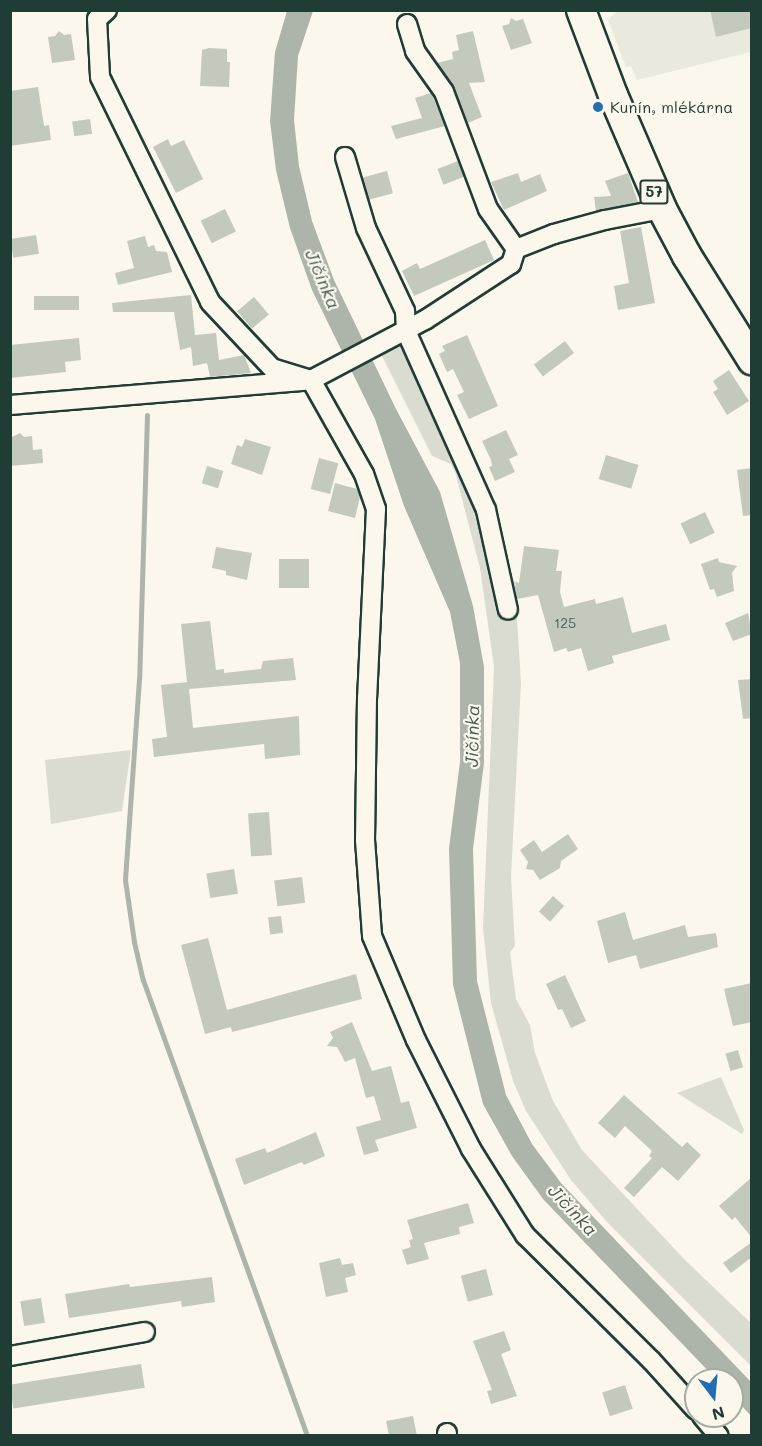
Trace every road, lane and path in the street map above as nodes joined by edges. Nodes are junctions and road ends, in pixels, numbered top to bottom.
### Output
1 (107, 10) edge
2 (581, 10) edge
3 (407, 24) dead end
4 (345, 157) dead end
5 (662, 209) junction
6 (516, 249) junction
7 (399, 334) junction
8 (752, 360) edge
9 (319, 376) junction
10 (10, 405) edge
11 (508, 610) dead end
12 (145, 1332) dead end
13 (10, 1356) edge
14 (684, 1397) edge

1 - 9 street
2 - 5 main road, 57
3 - 6 street
4 - 7 street
5 - 6 street
5 - 8 main road, 57
6 - 7 street
7 - 9 street
7 - 11 street
9 - 10 street
9 - 14 street
12 - 13 street

